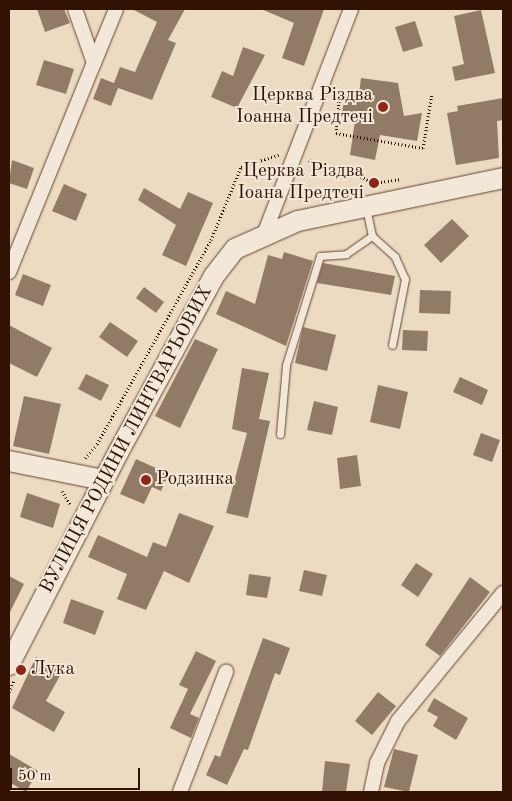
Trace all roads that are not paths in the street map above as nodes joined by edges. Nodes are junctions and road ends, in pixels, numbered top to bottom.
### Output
1 (75, 9) edge
2 (116, 9) edge
3 (351, 9) edge
4 (94, 63) junction
5 (503, 178) edge
6 (366, 207) junction
7 (265, 232) junction
8 (372, 236) junction
9 (9, 272) edge
10 (392, 345) dead end
11 (280, 434) dead end
12 (9, 461) edge
13 (104, 480) junction
14 (503, 593) edge
15 (13, 671) edge
16 (226, 672) dead end
17 (180, 792) edge
18 (371, 792) edge

1 - 4 street
2 - 4 street
3 - 7 street
4 - 9 street
5 - 6 main road, ВУЛИЦЯ РОДИНИ ЛИНТВАРЬОВИХ
6 - 7 main road, ВУЛИЦЯ РОДИНИ ЛИНТВАРЬОВИХ
6 - 8 lane
7 - 13 main road, ВУЛИЦЯ РОДИНИ ЛИНТВАРЬОВИХ
8 - 10 lane
8 - 11 lane
12 - 13 main road
13 - 15 main road, ВУЛИЦЯ РОДИНИ ЛИНТВАРЬОВИХ
14 - 18 street
16 - 17 street

